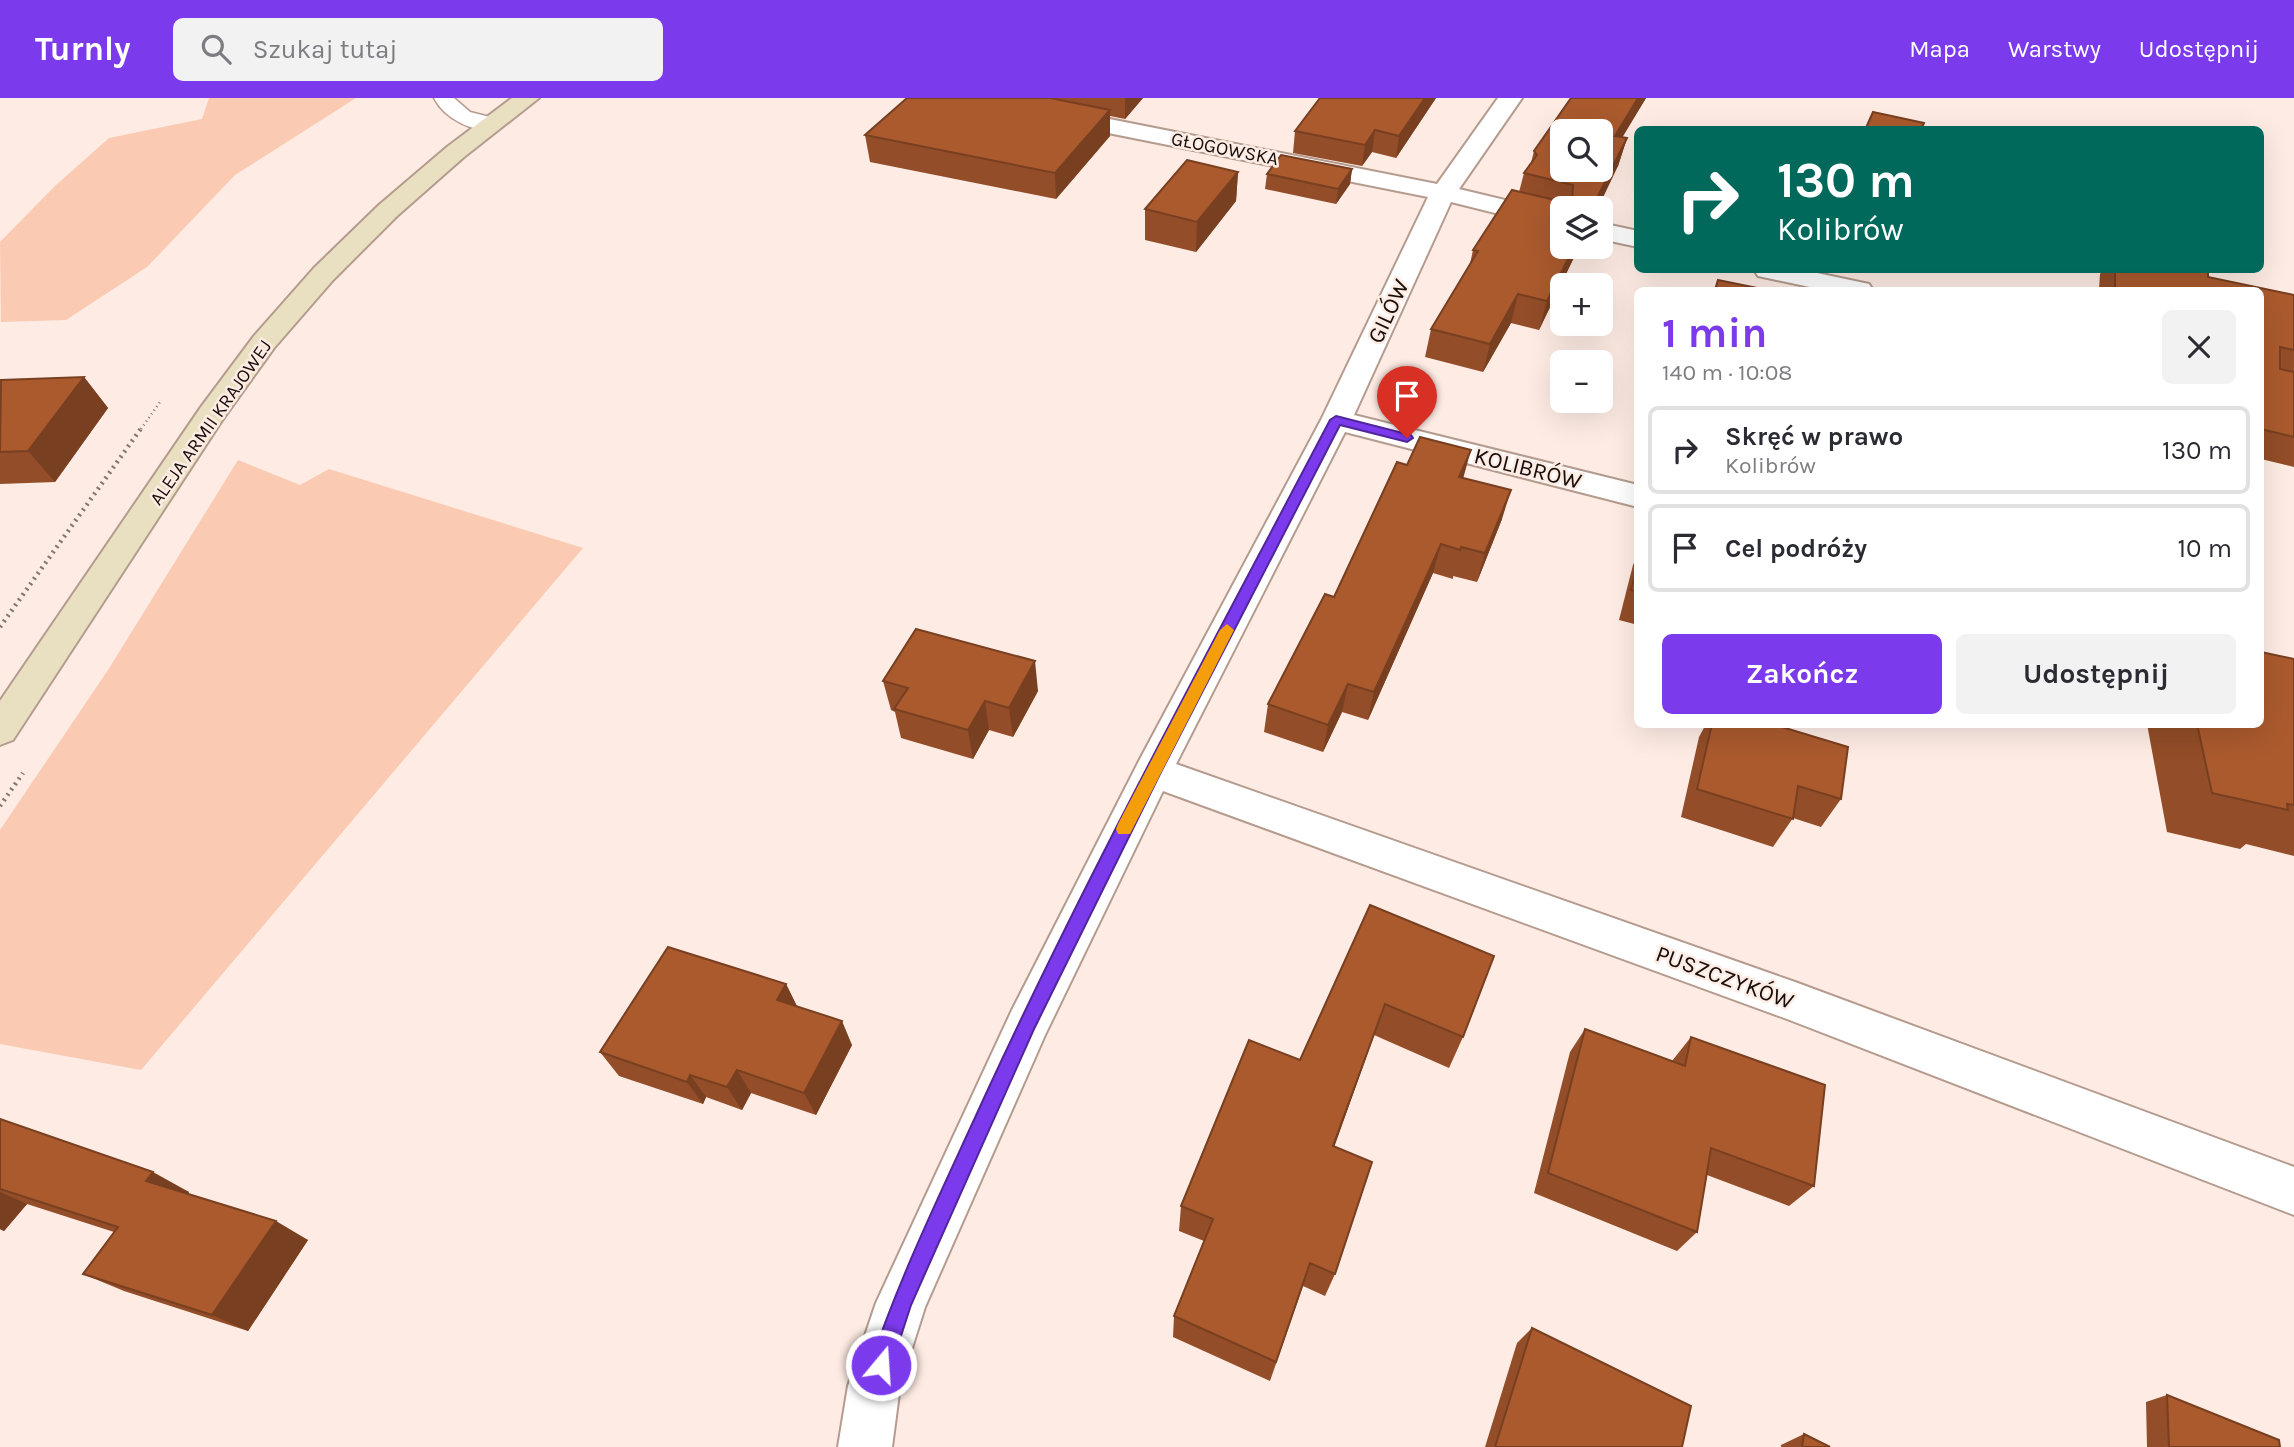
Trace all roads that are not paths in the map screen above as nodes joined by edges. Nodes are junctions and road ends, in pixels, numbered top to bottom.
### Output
1 (443, 98) edge
2 (527, 98) edge
3 (968, 98) edge
4 (1510, 98) edge
5 (490, 124) junction
6 (1442, 195) junction
7 (1550, 219) edge
8 (1613, 234) edge
9 (1634, 238) edge
10 (1782, 273) edge
11 (1845, 287) edge
12 (1336, 420) junction
13 (1634, 495) edge
14 (0, 730) edge
15 (1153, 772) junction
16 (2294, 1191) edge
17 (865, 1447) edge

1 - 5 lane
2 - 5 street, ALEJA ARMII KRAJOWEJ
3 - 6 street, GŁOGOWSKA
4 - 6 street, GILÓW
5 - 14 street, ALEJA ARMII KRAJOWEJ
6 - 7 street, GŁOGOWSKA
6 - 12 street, GILÓW
8 - 9 street
10 - 11 street
12 - 13 street, KOLIBRÓW
12 - 15 street, GILÓW
15 - 16 street, PUSZCZYKÓW
15 - 17 street, GILÓW

